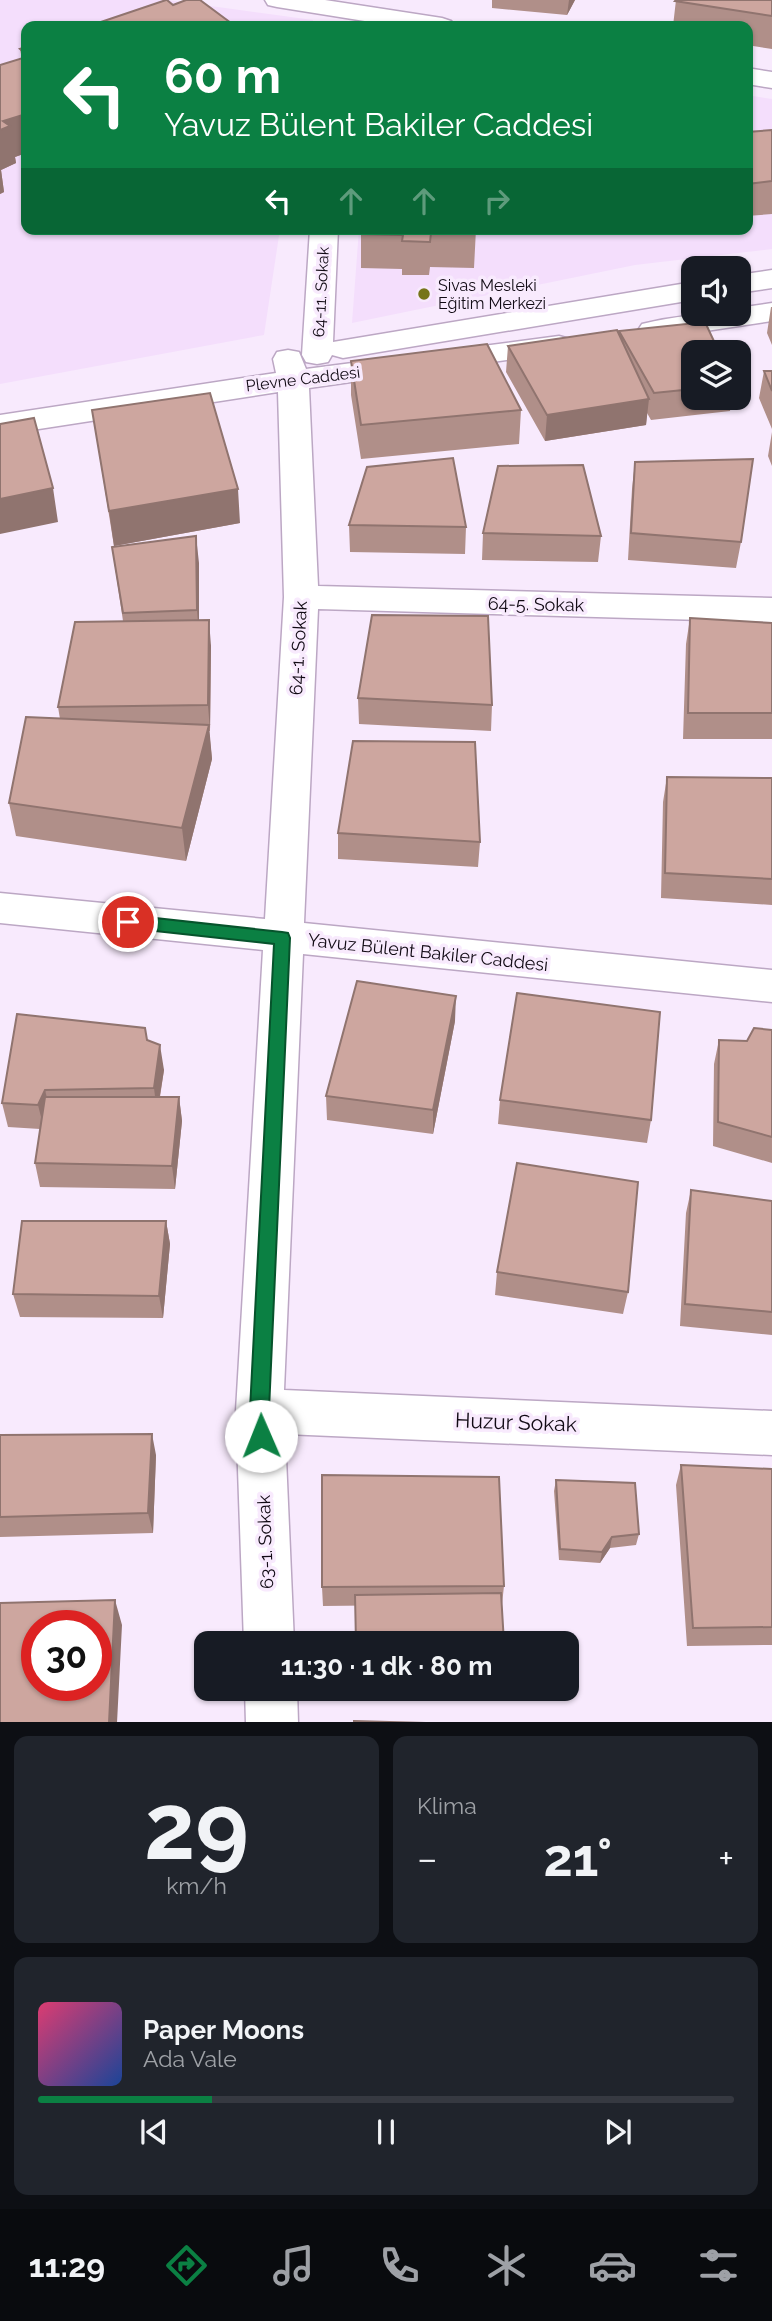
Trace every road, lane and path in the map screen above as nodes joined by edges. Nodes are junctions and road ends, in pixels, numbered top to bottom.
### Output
1 (276, 0) edge
2 (356, 13) edge
3 (409, 21) edge
4 (753, 77) edge
5 (772, 80) edge
6 (323, 235) edge
7 (772, 279) edge
8 (751, 282) edge
9 (681, 293) edge
10 (772, 312) edge
11 (623, 335) edge
12 (583, 341) edge
13 (299, 365) junction
14 (0, 404) edge
15 (0, 425) edge
16 (301, 597) junction
17 (772, 610) edge
18 (0, 908) edge
19 (282, 938) junction
20 (772, 986) edge
21 (260, 1410) junction
22 (772, 1433) edge
23 (269, 1631) edge
24 (271, 1701) edge
25 (272, 1722) edge

1 - 2 street
2 - 3 street
4 - 5 street
6 - 13 street, 64-11. Sokak
7 - 8 street
9 - 13 street, Plevne Caddesi
10 - 11 street
12 - 13 street, Plevne Caddesi
13 - 14 street, Plevne Caddesi
13 - 15 street, Plevne Caddesi
13 - 16 street, 64-1. Sokak
16 - 17 street, 64-5. Sokak
16 - 19 street, 64-1. Sokak
18 - 19 street, Yavuz Bülent Bakiler Caddesi
19 - 20 street, Yavuz Bülent Bakiler Caddesi
19 - 21 street, 63-1. Sokak
21 - 22 street, Huzur Sokak
21 - 23 street, 63-1. Sokak
24 - 25 street

